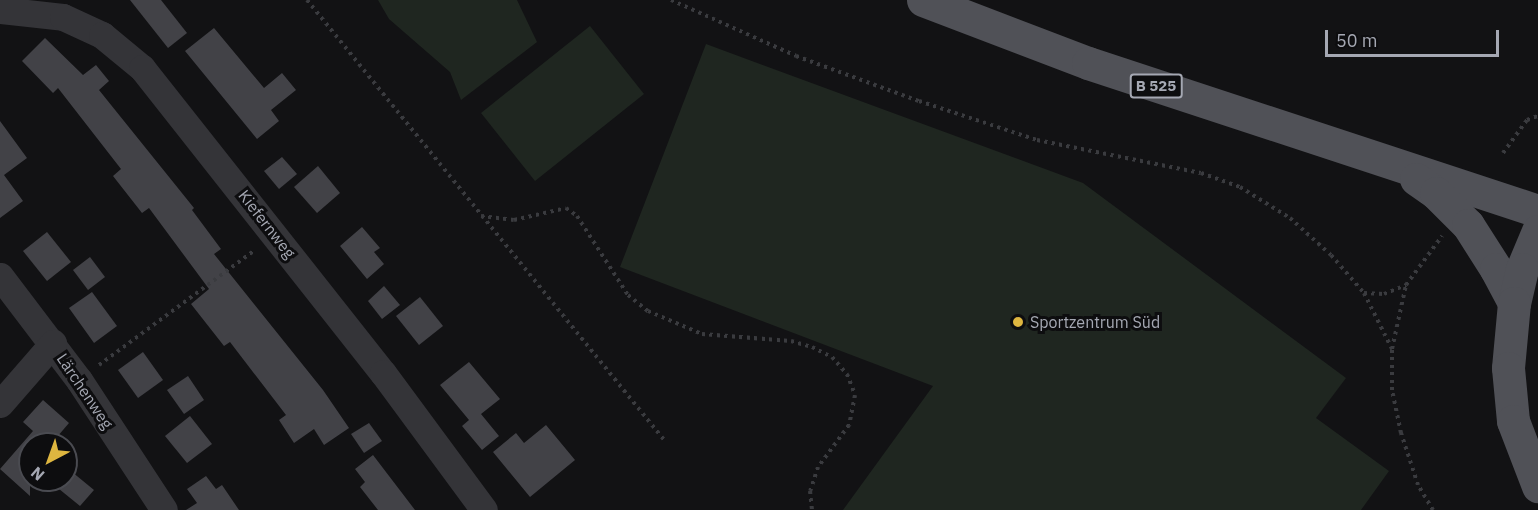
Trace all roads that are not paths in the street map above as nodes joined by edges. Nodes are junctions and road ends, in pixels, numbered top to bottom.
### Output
1 (923, 0) edge
2 (0, 10) edge
3 (1393, 164) junction
4 (1538, 211) edge
5 (1538, 231) edge
6 (0, 276) edge
7 (1514, 303) junction
8 (53, 343) junction
9 (0, 404) edge
10 (1538, 486) edge
11 (164, 510) edge
12 (484, 510) edge

1 - 3 main road, B 525
2 - 12 street, Kiefernweg
3 - 4 main road, B 525
3 - 7 main road
5 - 7 main road
6 - 8 street, Lärchenweg
7 - 10 main road
8 - 9 street
8 - 11 street, Lärchenweg

